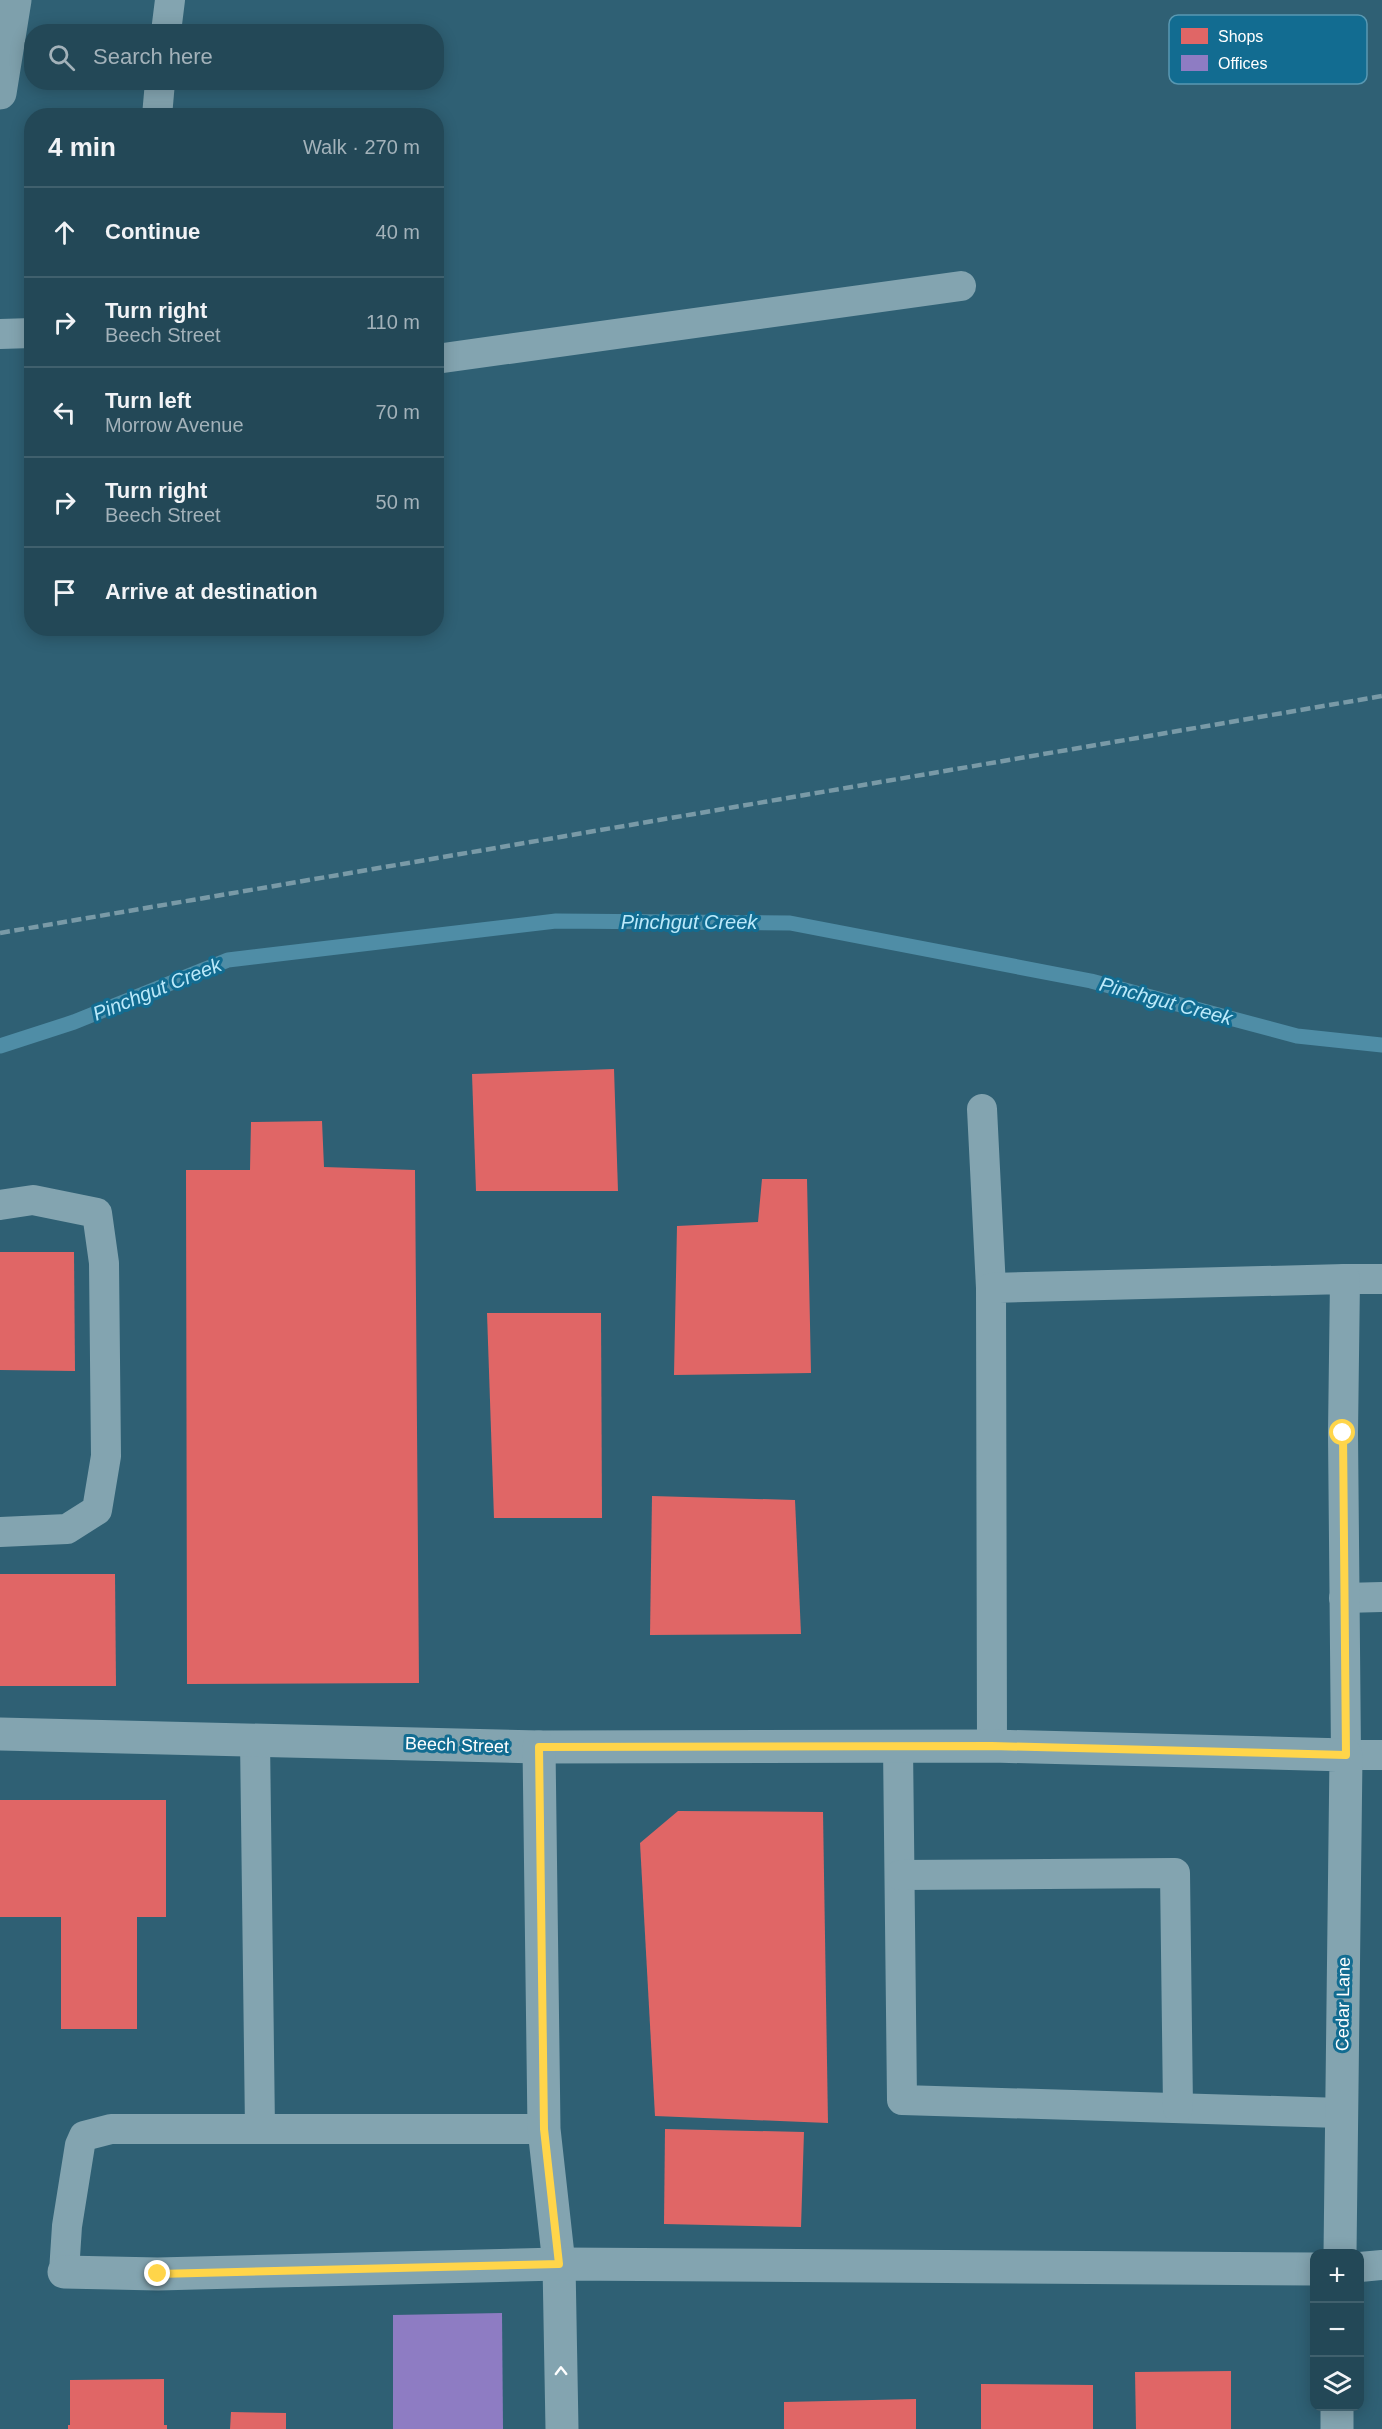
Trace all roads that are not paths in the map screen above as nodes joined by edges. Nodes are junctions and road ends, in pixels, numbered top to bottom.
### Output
1 (15, 0) edge
2 (170, 0) edge
3 (167, 24) edge
4 (159, 90) edge
5 (0, 93) edge
6 (158, 108) edge
7 (962, 286) dead end
8 (24, 333) edge
9 (0, 334) edge
10 (444, 358) edge
11 (982, 1108) dead end
12 (0, 1205) edge
13 (1345, 1279) junction
14 (1382, 1279) edge
15 (992, 1288) junction
16 (0, 1532) edge
17 (1344, 1598) junction
18 (1382, 1598) edge
19 (0, 1734) edge
20 (255, 1739) junction
21 (898, 1746) junction
22 (992, 1746) junction
23 (539, 1747) junction
24 (1346, 1755) junction
25 (1382, 1755) edge
26 (900, 1875) junction
27 (1178, 2109) junction
28 (1342, 2113) junction
29 (260, 2129) junction
30 (544, 2129) junction
31 (1340, 2249) edge
32 (559, 2264) junction
33 (1382, 2265) edge
34 (1364, 2267) edge
35 (1310, 2269) edge
36 (64, 2272) joint
37 (1337, 2411) edge
38 (562, 2429) edge
39 (1337, 2429) edge

1 - 5 main road
2 - 3 lane
4 - 6 lane
7 - 10 lane
8 - 9 lane
11 - 15 lane
12 - 16 lane
13 - 14 lane
13 - 15 lane
13 - 17 lane
15 - 22 lane
17 - 18 lane
17 - 24 lane
19 - 20 street, Beech Street
20 - 23 street, Beech Street
20 - 29 lane
21 - 22 street, Beech Street
21 - 23 street, Beech Street
21 - 26 lane
22 - 24 street, Beech Street
23 - 30 street
24 - 25 lane
24 - 28 street, Cedar Lane
26 - 27 lane
26 - 27 lane
27 - 28 lane
28 - 31 street, Cedar Lane
29 - 30 lane
29 - 36 lane
30 - 32 street
32 - 35 street
32 - 36 street
38 -> 32 street
33 - 34 lane
37 - 39 street

